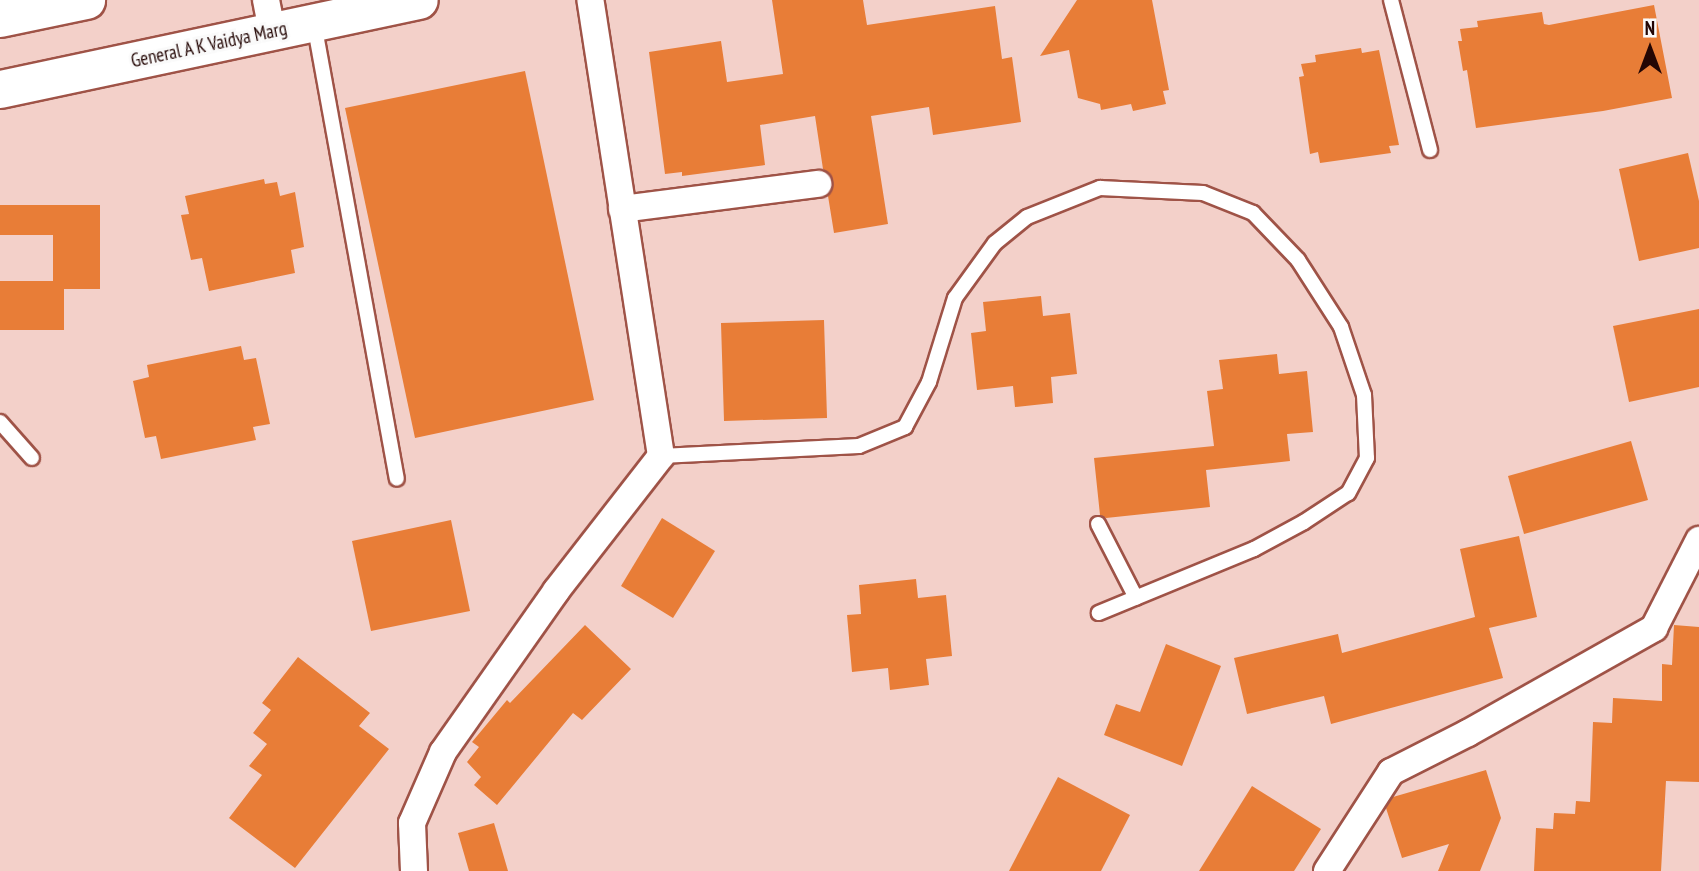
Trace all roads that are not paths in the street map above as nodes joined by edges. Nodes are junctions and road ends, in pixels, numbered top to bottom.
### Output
1 (86, 0) edge
2 (419, 0) edge
3 (590, 0) edge
4 (1391, 0) edge
5 (269, 15) edge
6 (0, 18) edge
7 (314, 23) junction
8 (0, 89) edge
9 (1430, 150) dead end
10 (818, 184) dead end
11 (622, 209) junction
12 (0, 422) edge
13 (661, 456) junction
14 (32, 458) dead end
15 (397, 479) dead end
16 (1098, 524) dead end
17 (1699, 540) edge
18 (1136, 598) junction
19 (1099, 613) dead end
20 (414, 871) edge
21 (1326, 871) edge

1 - 6 main road
2 - 7 main road, General A K Vaidya Marg
3 - 11 street
4 - 9 lane
5 - 7 main road, General A K Vaidya Marg
5 - 8 main road, General A K Vaidya Marg
7 - 15 lane
10 - 11 street
11 - 13 street
12 - 14 lane
13 - 18 lane
13 - 20 street
16 - 18 lane
17 - 21 street
18 - 19 lane

